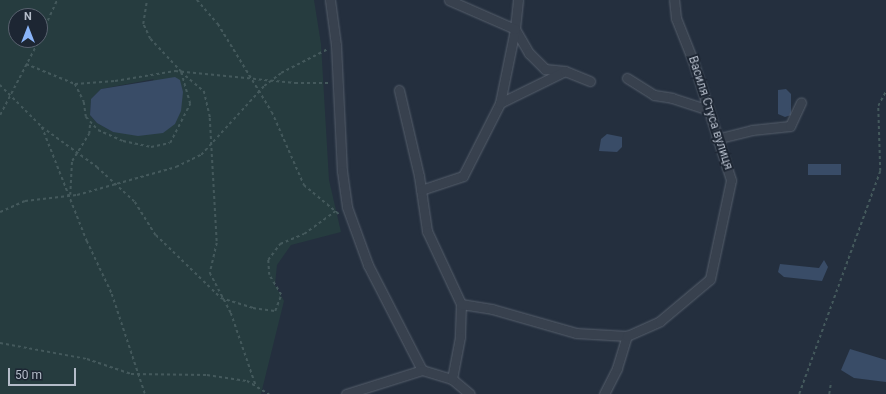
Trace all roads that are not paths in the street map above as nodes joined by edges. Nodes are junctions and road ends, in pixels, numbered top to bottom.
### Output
1 (330, 0) edge
2 (448, 0) edge
3 (518, 0) edge
4 (674, 0) edge
5 (515, 29) junction
6 (565, 71) junction
7 (627, 78) dead end
8 (590, 81) dead end
9 (399, 90) dead end
10 (801, 102) dead end
11 (500, 103) junction
12 (708, 110) junction
13 (716, 139) junction
14 (421, 190) junction
15 (461, 304) junction
16 (627, 336) junction
17 (422, 370) junction
18 (452, 379) junction
19 (346, 394) edge
20 (470, 394) edge
21 (604, 394) edge

1 - 17 street
2 - 5 street
3 - 5 street
4 - 12 street, Василя Стуса вулиця
5 - 6 street
5 - 11 street
6 - 8 street
6 - 11 street
7 - 12 street
9 - 14 street
10 - 13 street
11 - 14 street
12 - 13 street, Василя Стуса вулиця
13 - 16 street, Василя Стуса вулиця
14 - 15 street
15 - 16 street
15 - 18 street
16 - 21 street
17 - 18 street
17 - 19 street
18 - 20 street

